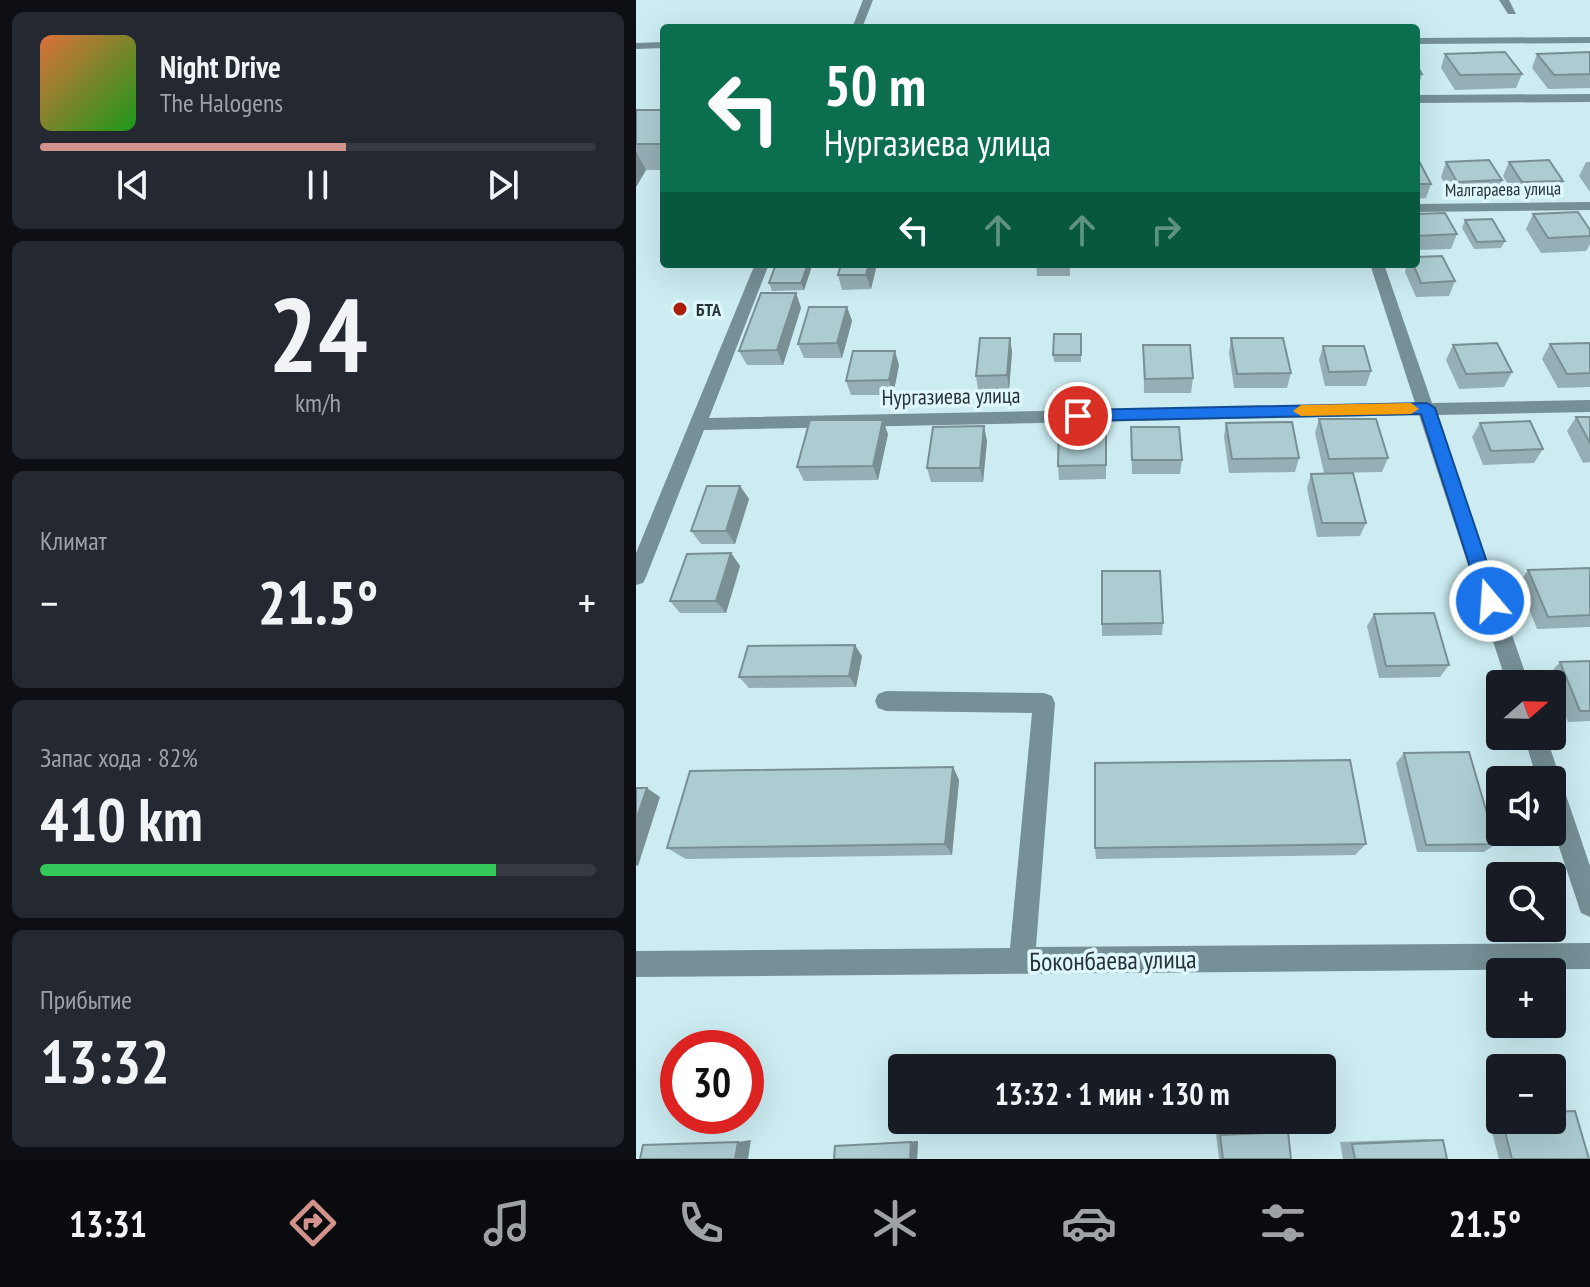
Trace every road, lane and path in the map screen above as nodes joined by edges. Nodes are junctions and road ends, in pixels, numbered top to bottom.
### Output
1 (868, 0) edge
2 (1504, 0) edge
3 (1512, 12) dead end
4 (859, 24) edge
5 (1590, 40) edge
6 (1420, 41) edge
7 (660, 45) edge
8 (636, 46) edge
9 (1590, 98) edge
10 (1420, 99) edge
11 (1590, 206) edge
12 (1420, 208) edge
13 (760, 268) edge
14 (1378, 268) edge
15 (1590, 406) edge
16 (1427, 408) junction
17 (698, 424) junction
18 (636, 577) edge
19 (1513, 670) edge
20 (886, 701) dead end
21 (1566, 831) edge
22 (1590, 904) edge
23 (1590, 956) edge
24 (1022, 961) junction
25 (636, 964) edge

1 - 4 street
2 - 3 street
5 - 6 street
7 - 8 street
9 - 10 street
11 - 12 street, Малгараева улица
13 - 17 street
14 - 16 street
15 - 16 street, Нургазиева улица
16 - 17 street, Нургазиева улица
16 - 19 street
17 - 18 street
20 - 24 street
21 - 22 street
23 - 24 street, Боконбаева улица
24 - 25 street, Боконбаева улица

